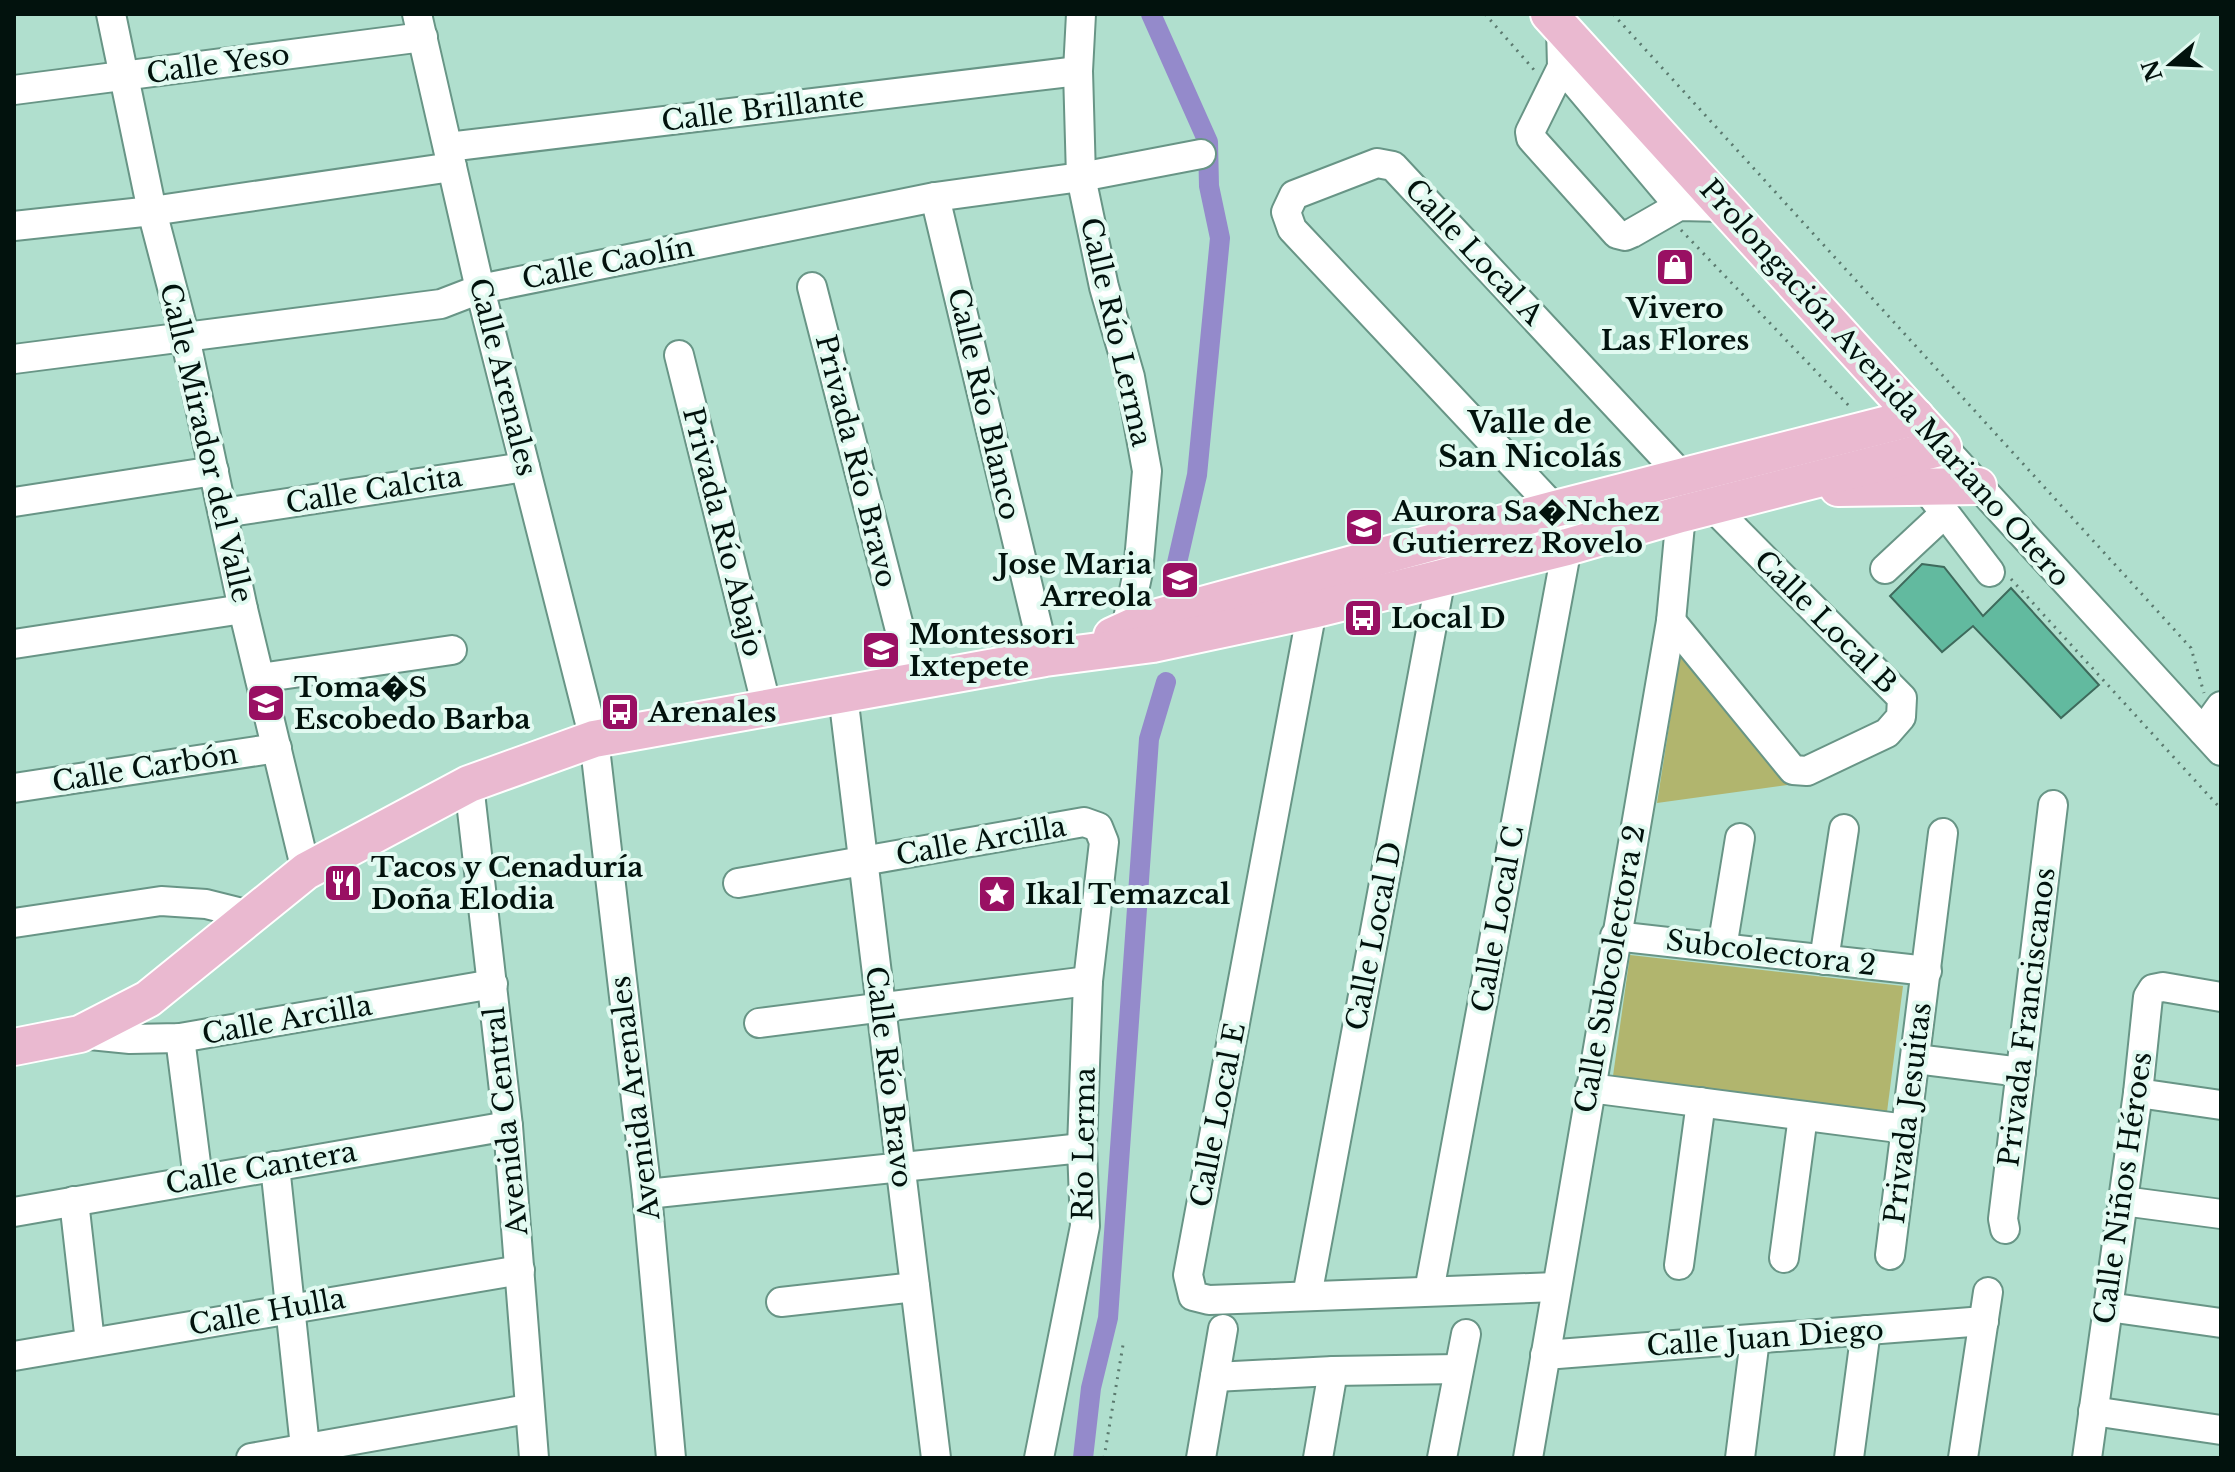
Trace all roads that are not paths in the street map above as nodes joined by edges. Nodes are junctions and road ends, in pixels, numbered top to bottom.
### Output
1 (111, 14) edge
2 (1081, 14) edge
3 (1555, 20) edge
4 (420, 25) edge
5 (1562, 67) junction
6 (1078, 71) junction
7 (124, 77) junction
8 (14, 90) edge
9 (1201, 154) dead end
10 (450, 157) junction
11 (1081, 177) junction
12 (935, 197) junction
13 (1679, 206) junction
14 (1723, 207) junction
15 (152, 211) junction
16 (14, 226) edge
17 (812, 287) dead end
18 (480, 289) junction
19 (185, 337) junction
20 (679, 355) dead end
21 (14, 359) edge
22 (1874, 371) junction
23 (1916, 417) junction
24 (1856, 433) junction
25 (1943, 447) junction
26 (525, 467) junction
27 (214, 471) junction
28 (1676, 479) junction
29 (1978, 486) junction
30 (1784, 488) junction
31 (1934, 500) junction
32 (14, 502) edge
33 (1555, 509) junction
34 (1697, 511) junction
35 (223, 513) junction
36 (1567, 547) junction
37 (1885, 569) dead end
38 (1990, 572) dead end
39 (1318, 575) junction
40 (1441, 577) junction
41 (243, 609) junction
42 (1312, 610) junction
43 (1671, 621) junction
44 (1127, 639) junction
45 (14, 644) edge
46 (452, 650) dead end
47 (1045, 658) junction
48 (260, 678) junction
49 (913, 681) junction
50 (843, 695) junction
51 (2221, 706) edge
52 (767, 708) junction
53 (594, 739) junction
54 (2212, 741) edge
55 (277, 748) junction
56 (469, 784) junction
57 (14, 788) edge
58 (2053, 805) dead end
59 (1098, 827) joint
60 (1844, 829) dead end
61 (1943, 833) dead end
62 (1740, 838) dead end
63 (863, 862) junction
64 (306, 871) junction
65 (738, 883) dead end
66 (250, 915) junction
67 (14, 923) edge
68 (1615, 936) junction
69 (1722, 948) junction
70 (1824, 960) junction
71 (1927, 971) junction
72 (1088, 981) junction
73 (493, 984) junction
74 (2221, 997) edge
75 (880, 1007) junction
76 (759, 1023) dead end
77 (80, 1034) junction
78 (180, 1038) junction
79 (14, 1047) edge
80 (1916, 1059) junction
81 (2021, 1072) junction
82 (1590, 1088) junction
83 (2138, 1093) junction
84 (1701, 1102) junction
85 (2221, 1105) edge
86 (1803, 1116) junction
87 (508, 1126) junction
88 (1906, 1129) junction
89 (1082, 1148) junction
90 (275, 1166) junction
91 (900, 1167) junction
92 (198, 1179) junction
93 (647, 1194) junction
94 (74, 1201) junction
95 (2123, 1201) junction
96 (14, 1212) edge
97 (2221, 1214) edge
98 (2005, 1229) dead end
99 (1890, 1255) dead end
100 (1784, 1258) dead end
101 (1679, 1265) dead end
102 (520, 1270) junction
103 (915, 1287) junction
104 (1556, 1287) junction
105 (1429, 1291) junction
106 (1988, 1292) dead end
107 (1307, 1296) junction
108 (781, 1302) dead end
109 (2108, 1307) junction
110 (290, 1308) junction
111 (1984, 1321) junction
112 (2221, 1323) edge
113 (1223, 1329) dead end
114 (1866, 1330) junction
115 (1466, 1334) dead end
116 (1755, 1339) junction
117 (90, 1342) junction
118 (1545, 1355) junction
119 (14, 1356) edge
120 (1458, 1369) junction
121 (1333, 1371) junction
122 (1215, 1377) junction
123 (528, 1409) junction
124 (2093, 1411) junction
125 (2221, 1430) edge
126 (305, 1447) junction
127 (251, 1458) edge
128 (534, 1458) edge
129 (671, 1458) edge
130 (936, 1458) edge
131 (1039, 1458) edge
132 (1201, 1458) edge
133 (1318, 1458) edge
134 (1442, 1458) edge
135 (1528, 1458) edge
136 (1740, 1458) edge
137 (1849, 1458) edge
138 (1963, 1458) edge
139 (2087, 1458) edge

1 - 7 street, Calle Mirador del Valle
2 - 6 street, Calle Río Lerma
3 - 5 street
3 - 14 main road, Prolongación Avenida Mariano Otero
4 - 7 street, Calle Yeso
4 - 10 street, Calle Arenales
5 - 13 street
5 - 13 street
6 - 10 street, Calle Brillante
6 - 11 street, Calle Río Lerma
7 - 8 street, Calle Yeso
7 - 15 street, Calle Mirador del Valle
9 - 11 street, Calle Caolín
10 - 15 street, Calle Brillante
10 - 18 street, Calle Arenales
11 - 12 street, Calle Caolín
11 - 44 street, Calle Río Lerma
12 - 18 street, Calle Caolín
12 - 47 street, Calle Río Blanco
13 - 14 street
14 - 22 main road, Prolongación Avenida Mariano Otero
15 - 16 street, Calle Brillante
15 - 19 street, Calle Mirador del Valle
17 - 49 street, Privada Río Bravo
18 - 19 street, Calle Caolín
18 - 26 street, Calle Arenales
19 - 21 street, Calle Caolín
19 - 27 street, Calle Mirador del Valle
20 - 52 street, Privada Río Abajo
22 - 23 main road, Prolongación Avenida Mariano Otero
22 - 24 main road
23 - 24 main road
23 - 25 main road, Prolongación Avenida Mariano Otero
24 - 28 main road
25 - 29 street, Prolongación Avenida Mariano Otero
25 - 30 main road
26 - 35 street, Calle Calcita
26 - 53 street, Calle Arenales
27 - 32 street
27 - 35 street, Calle Mirador del Valle
28 - 33 main road
28 - 33 street, Calle Local A
28 - 34 street, Calle Local B
29 - 31 main road
29 - 54 street, Prolongación Avenida Mariano Otero
30 - 31 main road
30 - 34 main road
31 - 37 street
31 - 38 street
33 - 39 main road
34 - 36 main road
34 - 43 street, Calle Subcolectora 2
34 - 43 street, Calle Local B
35 - 41 street, Calle Mirador del Valle
36 - 40 main road
36 - 105 street, Calle Local C
39 - 42 street, Calle Local E
39 - 44 main road
40 - 42 main road
40 - 107 street, Calle Local D
41 - 45 street
41 - 48 street, Calle Mirador del Valle
42 - 44 main road
42 - 107 street, Calle Local E
43 - 68 street, Calle Subcolectora 2
44 - 47 main road
46 - 48 street
47 - 49 main road
48 - 55 street, Calle Mirador del Valle
49 - 50 main road
50 - 52 main road
50 - 63 street, Calle Río Bravo
51 - 54 street
52 - 53 main road
53 - 56 main road
53 - 93 street, Avenida Arenales
55 - 57 street, Calle Carbón
55 - 64 street, Calle Mirador del Valle
56 - 64 main road
56 - 73 street, Avenida Central
58 - 81 street, Privada Franciscanos
59 - 63 street, Calle Arcilla
59 - 72 street, Río Lerma
60 - 70 street
61 - 71 street, Privada Jesuitas
62 - 69 street
63 - 65 street, Calle Arcilla
63 - 75 street, Calle Río Bravo
64 - 66 main road
66 - 67 street
66 - 77 main road
68 - 69 street, Subcolectora 2
68 - 82 street, Calle Subcolectora 2
69 - 70 street, Subcolectora 2
70 - 71 street, Subcolectora 2
71 - 80 street, Privada Jesuitas
72 - 75 street
72 - 89 street, Río Lerma
73 - 78 street, Calle Arcilla
73 - 87 street, Avenida Central
74 - 83 street, Calle Niños Héroes
75 - 76 street
75 - 91 street, Calle Río Bravo
77 - 78 street, Calle Arcilla
77 - 79 main road
78 - 92 street
80 - 81 street
80 - 88 street, Privada Jesuitas
81 - 98 street, Privada Franciscanos
82 - 84 street
82 - 104 street, Calle Subcolectora 2
83 - 85 street
83 - 95 street, Calle Niños Héroes
84 - 86 street
84 - 101 street
86 - 88 street
86 - 100 street
87 - 90 street, Calle Cantera
87 - 102 street, Avenida Central
88 - 99 street, Privada Jesuitas
89 - 91 street
89 - 131 street, Río Lerma
90 - 92 street, Calle Cantera
90 - 110 street
91 - 93 street
91 - 103 street, Calle Río Bravo
92 - 94 street, Calle Cantera
93 - 129 street, Avenida Arenales
94 - 96 street, Calle Cantera
94 - 117 street
95 - 97 street
95 - 109 street, Calle Niños Héroes
102 - 110 street, Calle Hulla
102 - 123 street, Avenida Central
103 - 108 street
103 - 130 street, Calle Río Bravo
104 - 105 street, Calle Local E
104 - 118 street, Calle Subcolectora 2
105 - 107 street, Calle Local E
106 - 111 street
109 - 112 street
109 - 124 street, Calle Niños Héroes
110 - 117 street, Calle Hulla
110 - 126 street
111 - 114 street, Calle Juan Diego
111 - 138 street
113 - 122 street
114 - 116 street, Calle Juan Diego
114 - 137 street
115 - 120 street
116 - 118 street, Calle Juan Diego
116 - 136 street
117 - 119 street, Calle Hulla
118 - 135 street, Calle Subcolectora 2
120 - 121 street
120 - 134 street
121 - 122 street
121 - 133 street
122 - 132 street
123 - 126 street
123 - 128 street, Avenida Central
124 - 125 street
124 - 139 street, Calle Niños Héroes
126 - 127 street

